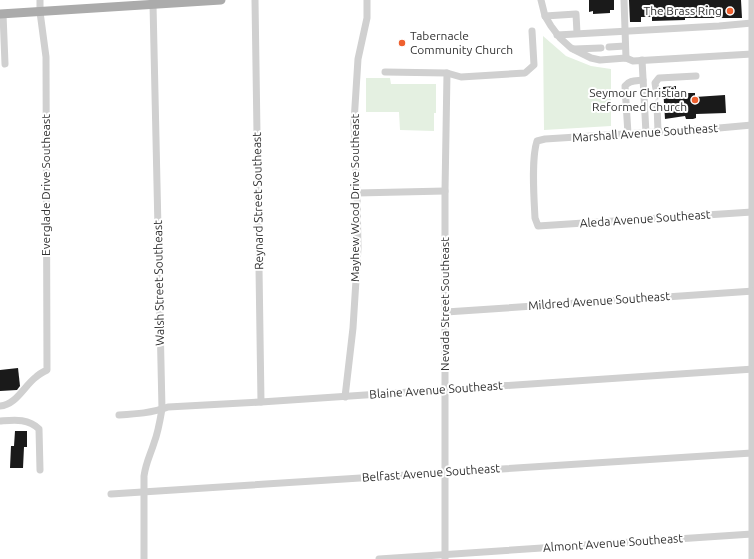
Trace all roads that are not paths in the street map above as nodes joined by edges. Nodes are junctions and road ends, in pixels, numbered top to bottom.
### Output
1 (40, 0) edge
2 (221, 0) edge
3 (255, 0) edge
4 (367, 0) edge
5 (541, 0) edge
6 (624, 0) edge
7 (752, 0) edge
8 (185, 1) edge
9 (139, 3) edge
10 (153, 4) junction
11 (40, 12) junction
12 (1, 14) edge
13 (545, 16) junction
14 (752, 23) junction
15 (625, 30) junction
16 (532, 31) dead end
17 (577, 33) junction
18 (557, 35) junction
19 (625, 46) junction
20 (609, 47) dead end
21 (601, 48) dead end
22 (574, 49) junction
23 (752, 54) junction
24 (626, 58) junction
25 (642, 60) junction
26 (5, 64) dead end
27 (385, 72) dead end
28 (447, 73) junction
29 (696, 76) dead end
30 (643, 80) junction
31 (753, 95) edge
32 (657, 96) dead end
33 (657, 104) dead end
34 (752, 125) junction
35 (658, 132) junction
36 (646, 133) junction
37 (628, 134) junction
38 (445, 192) junction
39 (357, 193) junction
40 (752, 212) junction
41 (538, 226) joint
42 (753, 291) edge
43 (446, 312) junction
44 (753, 369) edge
45 (445, 390) junction
46 (346, 396) junction
47 (261, 402) junction
48 (0, 406) edge
49 (162, 409) junction
50 (119, 415) dead end
51 (0, 421) edge
52 (752, 453) junction
53 (40, 470) dead end
54 (445, 472) junction
55 (144, 492) junction
56 (111, 494) dead end
57 (752, 534) junction
58 (445, 557) edge
59 (144, 559) edge
60 (379, 559) edge
61 (752, 559) edge

1 - 11 street, Everglade Drive Southeast
2 - 8 main road
3 - 47 street, Reynard Street Southeast
4 - 39 street, Mayhew Wood Drive Southeast
5 - 13 street
6 - 15 street
7 - 14 street
8 - 10 main road
9 - 10 main road
9 - 11 main road
10 - 49 street, Walsh Street Southeast
11 - 12 main road
11 - 48 street, Everglade Drive Southeast
12 - 26 street
13 - 17 street
13 - 18 street
14 - 15 street
14 - 23 street
15 - 17 street
15 - 19 street
16 - 28 street
17 - 18 street
18 - 22 street
19 - 20 street
19 - 24 street
21 - 22 street
22 - 24 street
23 - 25 street
23 - 31 street
24 - 25 street
25 - 30 street
27 - 28 street
28 - 38 street, Nevada Street Southeast
29 - 32 street
30 - 36 street
30 - 37 street
31 - 34 street
33 - 35 street
34 - 35 street, Marshall Avenue Southeast
34 - 40 street
35 - 36 street, Marshall Avenue Southeast
36 - 37 street, Marshall Avenue Southeast
37 - 41 street, Marshall Avenue Southeast
38 - 39 street
38 - 43 street, Nevada Street Southeast
39 - 46 street, Mayhew Wood Drive Southeast
40 - 41 street, Aleda Avenue Southeast
40 - 42 street
42 - 43 street, Mildred Avenue Southeast
42 - 44 street
43 - 45 street, Nevada Street Southeast
44 - 45 street, Blaine Avenue Southeast
44 - 52 street
45 - 46 street, Blaine Avenue Southeast
45 - 54 street, Nevada Street Southeast
46 - 47 street, Blaine Avenue Southeast
47 - 49 street, Blaine Avenue Southeast
49 - 50 street, Blaine Avenue Southeast
49 - 55 street, Walsh Street Southeast
51 - 53 street
52 - 54 street, Belfast Avenue Southeast
52 - 57 street
54 - 55 street, Belfast Avenue Southeast
54 - 58 street, Nevada Street Southeast
55 - 56 street, Belfast Avenue Southeast
55 - 59 street, Walsh Street Southeast
57 - 58 street, Almont Avenue Southeast
57 - 61 street
58 - 60 street, Almont Avenue Southeast

